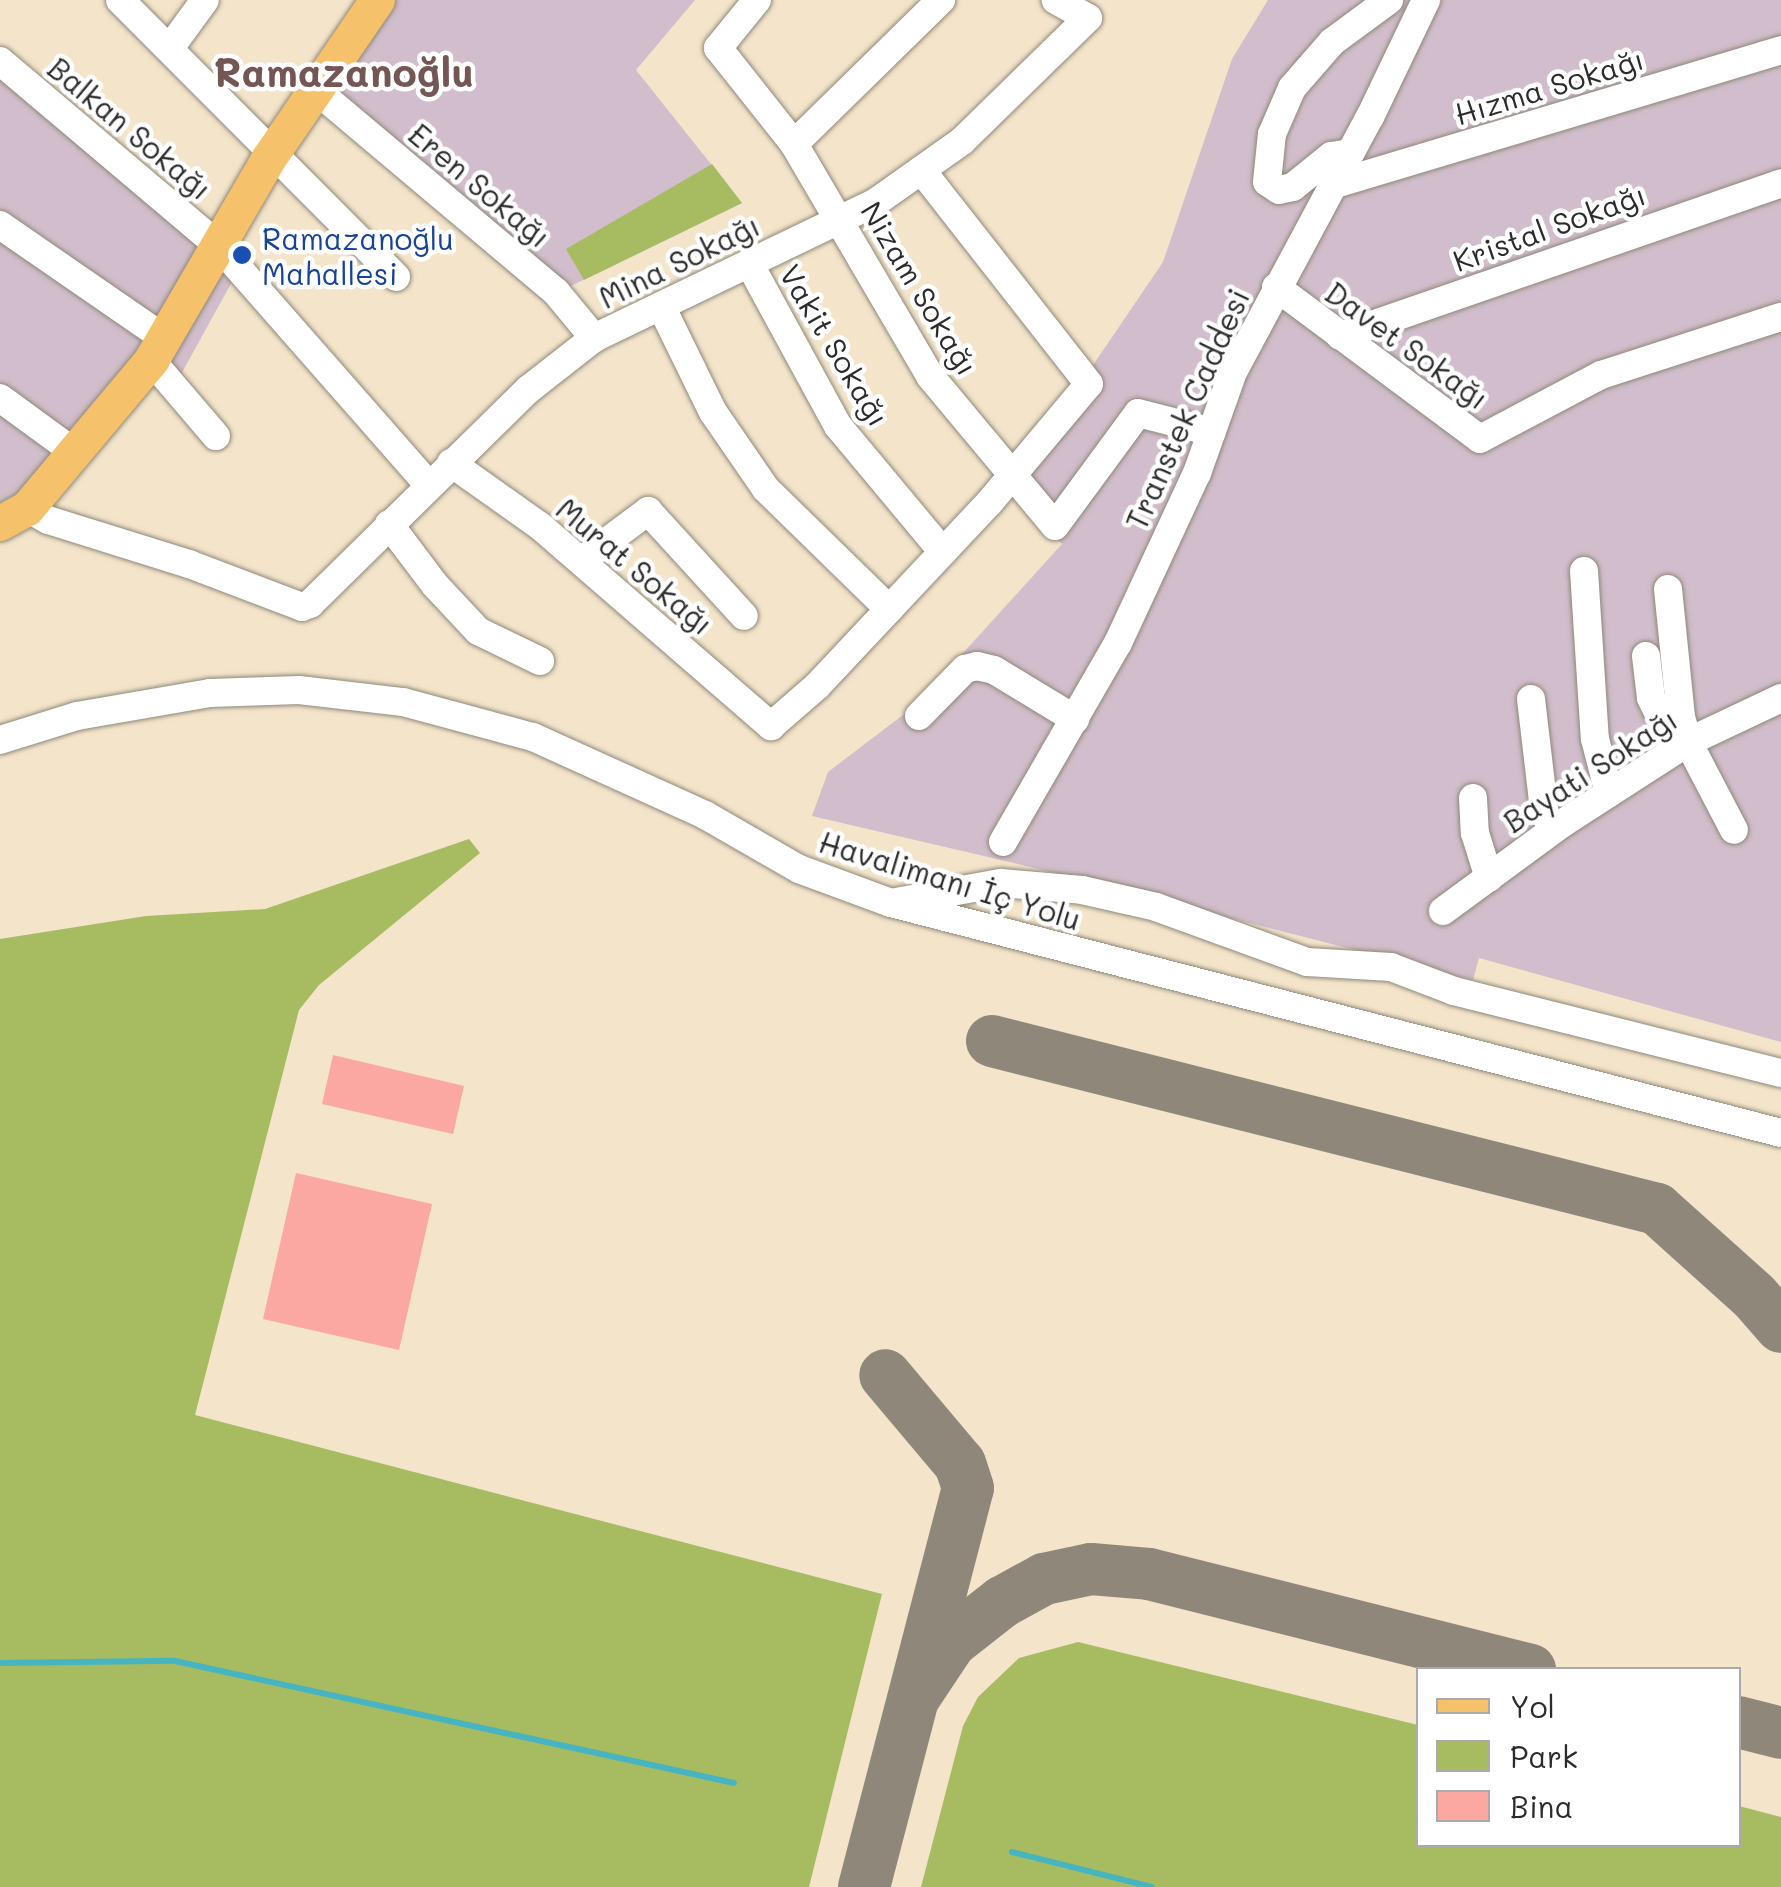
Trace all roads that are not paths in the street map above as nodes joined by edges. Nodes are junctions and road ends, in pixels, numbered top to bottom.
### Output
1 (120, 0) edge
2 (205, 0) edge
3 (377, 0) edge
4 (757, 0) edge
5 (942, 0) edge
6 (1056, 0) edge
7 (1389, 0) edge
8 (1426, 0) edge
9 (170, 48) junction
10 (1781, 50) edge
11 (0, 61) edge
12 (316, 90) junction
13 (794, 144) junction
14 (273, 151) junction
15 (1350, 154) junction
16 (921, 170) junction
17 (1781, 183) edge
18 (1335, 184) junction
19 (840, 219) junction
20 (0, 225) edge
21 (218, 245) junction
22 (749, 263) junction
23 (396, 278) dead end
24 (1276, 288) junction
25 (661, 306) junction
26 (1781, 317) edge
27 (1340, 336) junction
28 (594, 338) junction
29 (158, 349) junction
30 (0, 398) edge
31 (1212, 432) junction
32 (216, 436) dead end
33 (74, 452) junction
34 (451, 462) junction
35 (1012, 475) junction
36 (428, 484) junction
37 (14, 515) edge
38 (389, 524) junction
39 (943, 552) junction
40 (581, 561) junction
41 (1584, 571) dead end
42 (1668, 589) dead end
43 (889, 609) junction
44 (744, 616) dead end
45 (1646, 656) dead end
46 (540, 661) dead end
47 (1781, 698) edge
48 (1531, 699) dead end
49 (919, 716) dead end
50 (1075, 719) junction
51 (0, 740) edge
52 (1682, 745) junction
53 (1609, 793) junction
54 (1473, 798) dead end
55 (1552, 830) junction
56 (1734, 830) dead end
57 (1004, 842) dead end
58 (1489, 878) junction
59 (891, 903) junction
60 (1444, 911) dead end
61 (1781, 1073) edge
62 (1781, 1133) edge

1 - 9 street
2 - 9 street
3 - 12 main road
4 - 13 street, Nizam Sokağı
5 - 13 street
6 - 16 street, Mina Sokağı
7 - 15 street
8 - 15 street, Transtek Caddesi
9 - 14 street
10 - 18 street, Hızma Sokağı
11 - 21 street, Balkan Sokağı
12 - 14 main road
12 - 28 street, Eren Sokağı
13 - 19 street, Nizam Sokağı
14 - 21 main road
14 - 23 street
15 - 18 street, Transtek Caddesi
16 - 19 street, Mina Sokağı
16 - 35 street
17 - 27 street, Kristal Sokağı
18 - 24 street, Transtek Caddesi
19 - 22 street, Mina Sokağı
19 - 35 street, Nizam Sokağı
20 - 29 street
21 - 29 main road
21 - 36 street, Balkan Sokağı
22 - 25 street, Mina Sokağı
22 - 39 street, Vakit Sokağı
24 - 27 street, Davet Sokağı
24 - 31 street, Transtek Caddesi
25 - 28 street, Mina Sokağı
25 - 43 street
26 - 27 street, Davet Sokağı
28 - 34 street, Mina Sokağı
29 - 32 street
29 - 33 main road
30 - 33 street
31 - 35 street, Nizam Sokağı
31 - 50 street, Transtek Caddesi
33 - 37 main road
34 - 36 street, Mina Sokağı
34 - 40 street, Murat Sokağı
35 - 39 street
36 - 38 street, Mina Sokağı
37 - 38 street, Mina Sokağı
38 - 46 street
39 - 43 street
40 - 43 street, Murat Sokağı
40 - 44 street
41 - 53 street
42 - 52 street
45 - 52 street
47 - 52 street, Bayati Sokağı
48 - 55 street
49 - 50 street
50 - 57 street, Transtek Caddesi
51 - 59 street, Havalimanı İç Yolu
52 - 53 street, Bayati Sokağı
52 - 56 street
53 - 55 street, Bayati Sokağı
54 - 58 street
55 - 58 street, Bayati Sokağı
58 - 60 street, Bayati Sokağı
59 - 61 street
59 - 62 street, Havalimanı İç Yolu

